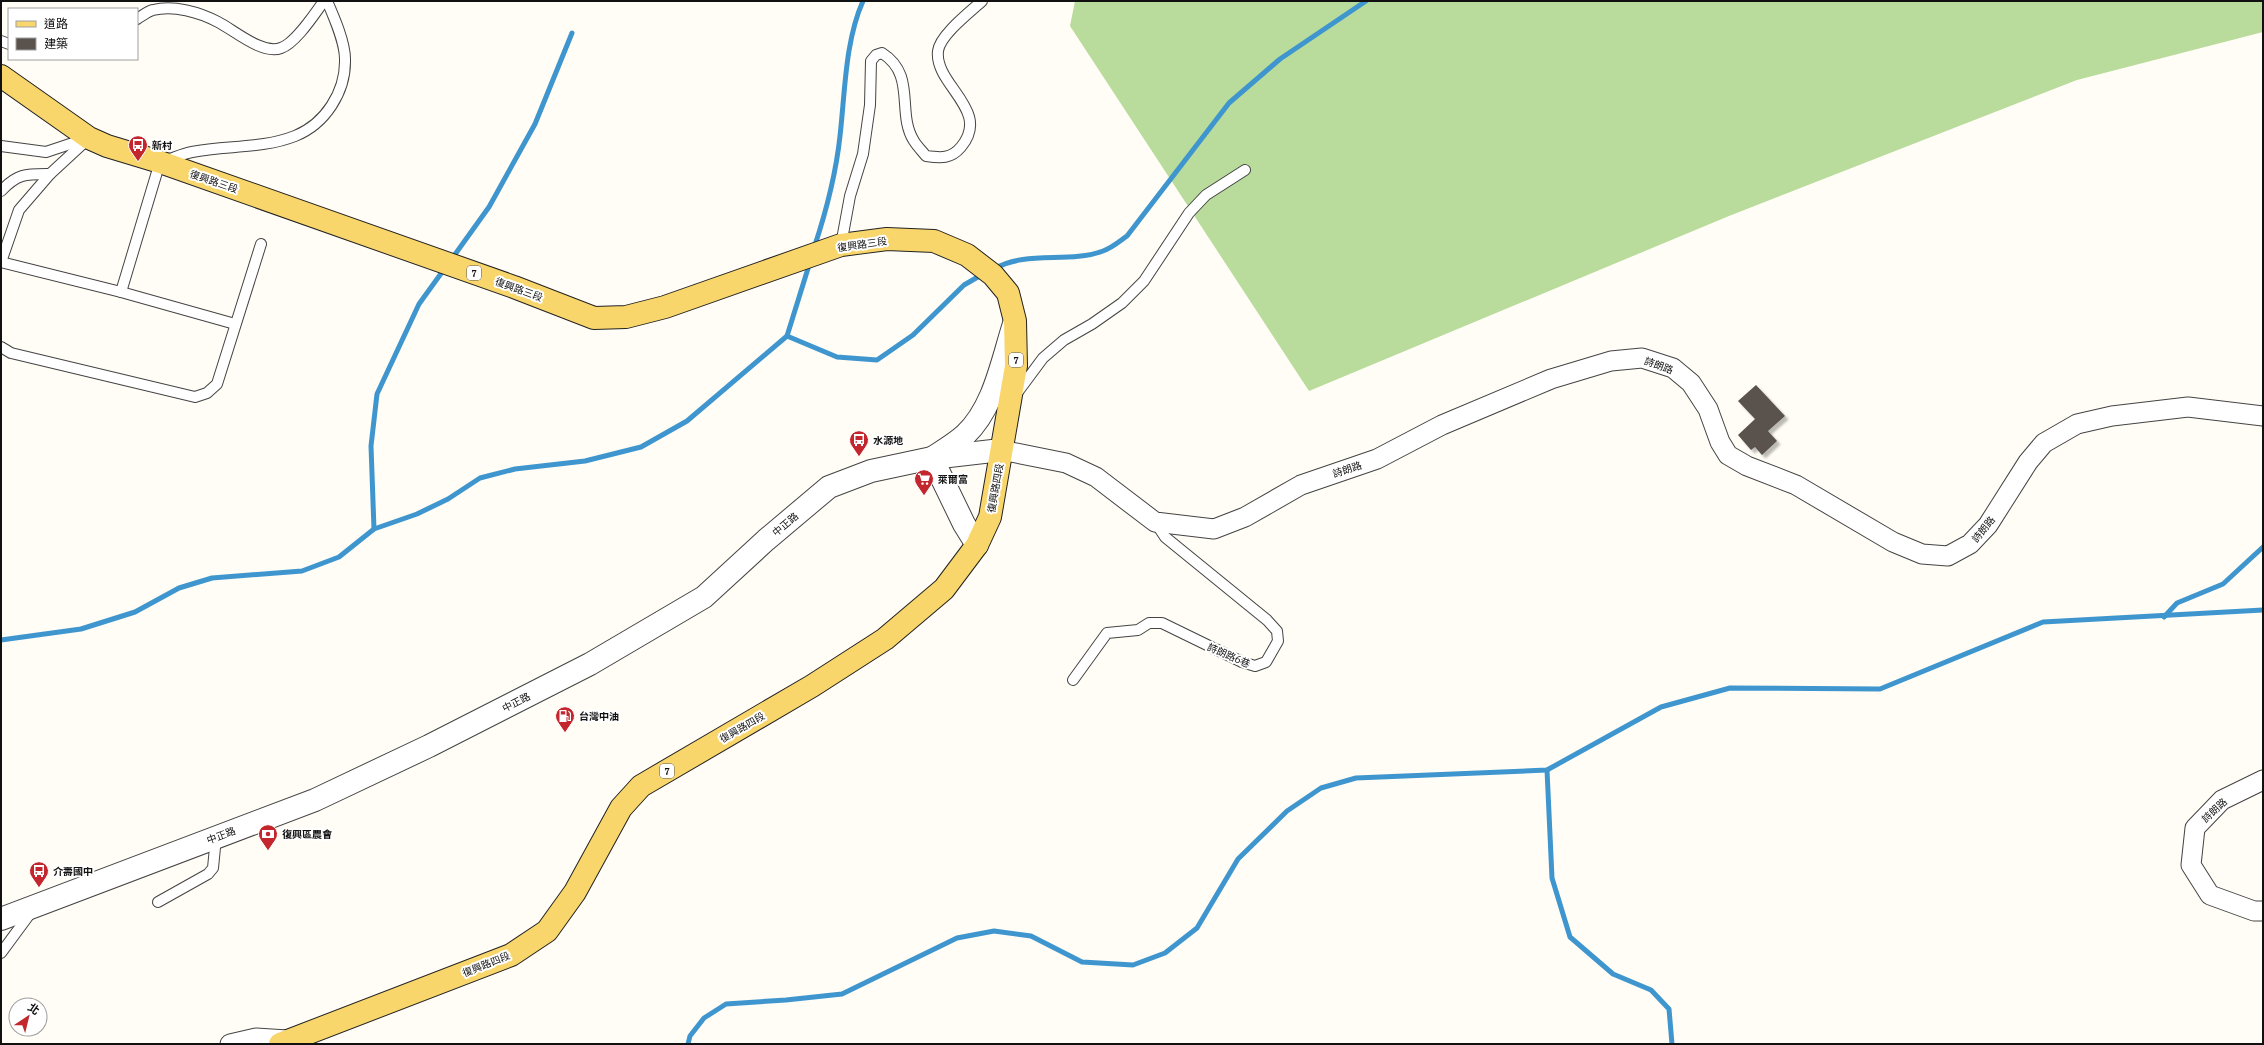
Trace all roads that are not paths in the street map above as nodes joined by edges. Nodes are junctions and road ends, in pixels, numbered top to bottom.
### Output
1 (326, 1) edge
2 (982, 1) edge
3 (138, 18) edge
4 (1, 76) edge
5 (89, 138) junction
6 (1, 146) edge
7 (160, 162) junction
8 (1245, 170) dead end
9 (50, 174) junction
10 (1, 190) edge
11 (261, 244) dead end
12 (841, 245) junction
13 (1, 262) edge
14 (993, 276) joint
15 (121, 292) junction
16 (1015, 322) junction
17 (235, 324) junction
18 (1, 347) edge
19 (1010, 402) junction
20 (2263, 416) edge
21 (1001, 450) junction
22 (932, 458) junction
23 (1156, 522) junction
24 (977, 546) junction
25 (1073, 680) dead end
26 (2263, 780) edge
27 (216, 837) junction
28 (158, 902) dead end
29 (36, 905) junction
30 (2263, 911) edge
31 (1, 919) edge
32 (1, 953) edge
33 (284, 1042) edge
34 (230, 1044) edge

1 - 3 lane
1 - 7 lane
2 - 12 lane
4 - 5 main road, 復興路三段 / 7
5 - 6 lane
5 - 7 main road, 復興路三段 / 7
5 - 9 lane
7 - 12 main road, 復興路三段 / 7
7 - 15 lane
8 - 19 lane
9 - 10 lane
9 - 13 lane
11 - 17 lane
12 - 14 main road, 復興路三段 / 7
13 - 15 lane
14 - 16 main road, 復興路四段 / 7
15 - 17 lane
16 - 19 main road, 復興路四段 / 7
16 - 22 street
17 - 18 lane
19 - 21 main road, 復興路四段 / 7
20 - 23 street, 詩朗路
21 - 22 street, 中正路
21 - 23 street
21 - 24 main road, 復興路四段 / 7
22 - 24 street
22 - 27 street, 中正路
23 - 25 lane, 詩朗路6巷
24 - 33 main road, 復興路四段 / 7
26 - 30 street, 詩朗路
27 - 28 lane
27 - 29 street, 中正路
29 - 31 street, 中正路
29 - 32 lane
33 - 34 street

